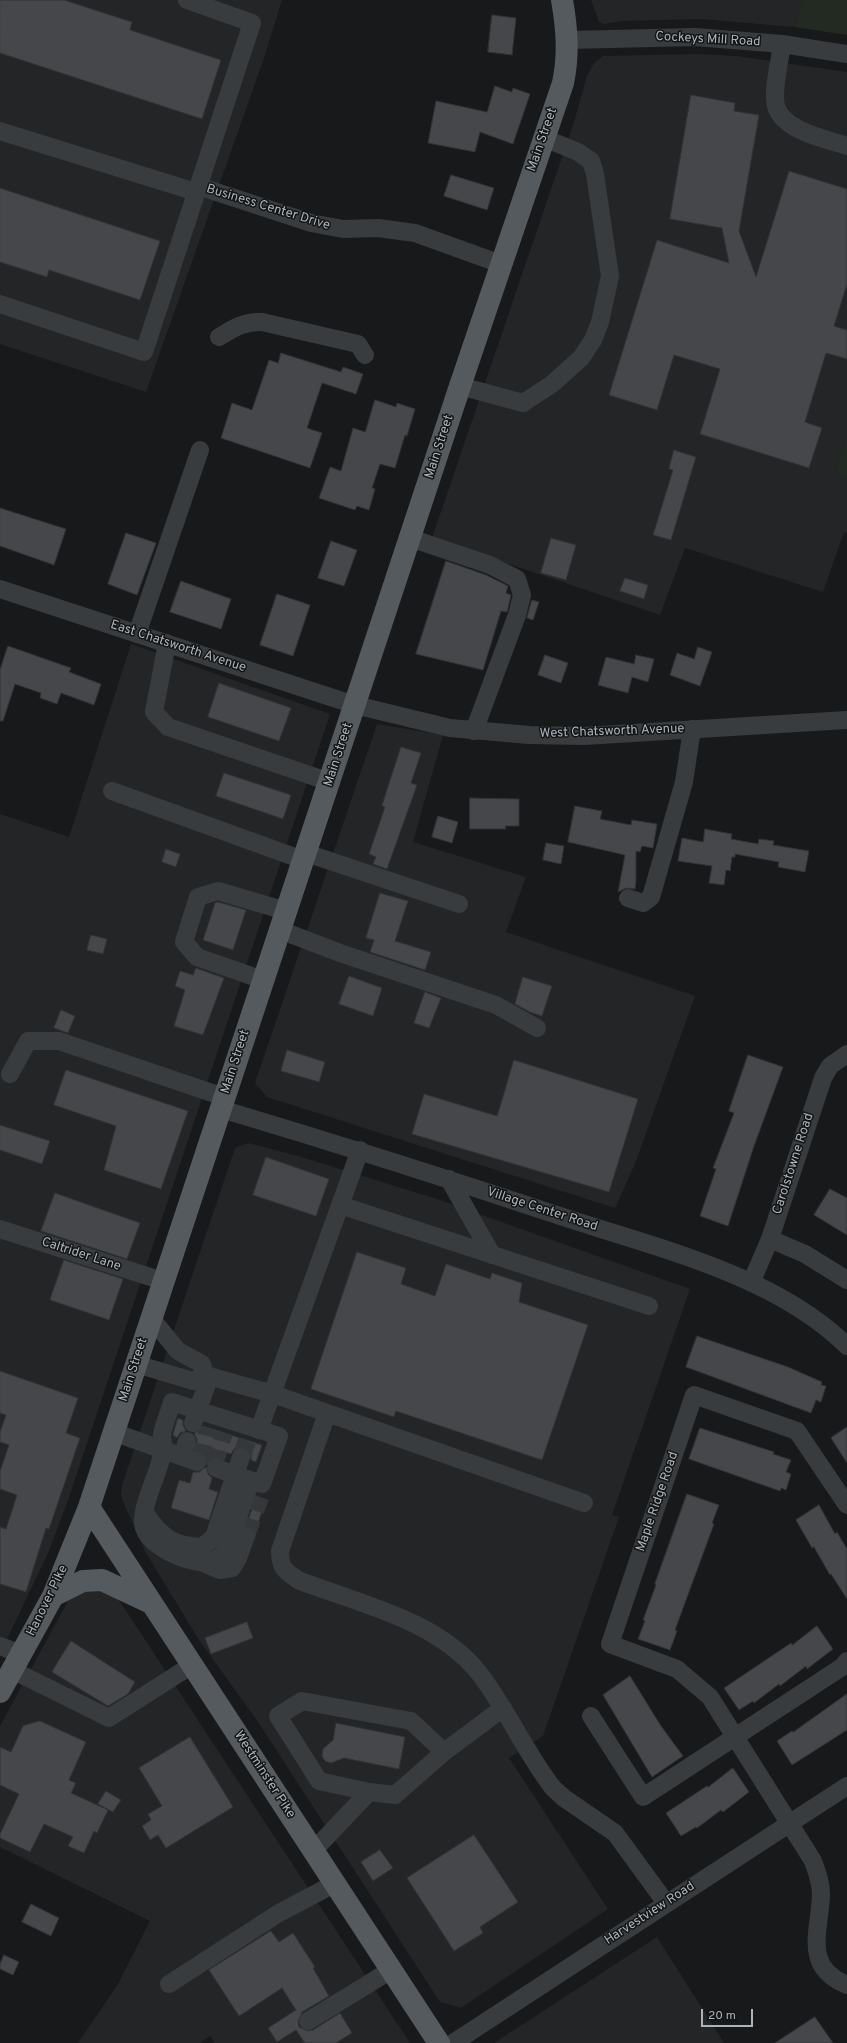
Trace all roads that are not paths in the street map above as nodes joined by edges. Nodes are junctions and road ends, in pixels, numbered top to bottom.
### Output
1 (187, 0) edge
2 (562, 0) edge
3 (568, 40) junction
4 (782, 44) junction
5 (847, 54) edge
6 (0, 131) edge
7 (544, 138) junction
8 (847, 146) edge
9 (197, 189) junction
10 (501, 264) junction
11 (0, 304) edge
12 (219, 337) dead end
13 (365, 355) dead end
14 (460, 386) junction
15 (200, 450) dead end
16 (410, 538) junction
17 (0, 589) edge
18 (137, 634) junction
19 (167, 644) junction
20 (355, 705) junction
21 (847, 720) edge
22 (692, 730) junction
23 (474, 731) junction
24 (330, 782) junction
25 (112, 791) dead end
26 (305, 857) junction
27 (628, 898) dead end
28 (459, 904) dead end
29 (283, 921) junction
30 (263, 980) junction
31 (537, 1028) dead end
32 (847, 1054) edge
33 (10, 1074) dead end
34 (223, 1103) junction
35 (360, 1150) junction
36 (449, 1179) junction
37 (340, 1205) junction
38 (0, 1229) edge
39 (770, 1239) junction
40 (492, 1255) junction
41 (847, 1280) edge
42 (163, 1281) junction
43 (751, 1282) junction
44 (649, 1306) dead end
45 (151, 1318) junction
46 (847, 1346) edge
47 (136, 1364) junction
48 (207, 1376) junction
49 (272, 1394) junction
50 (327, 1413) junction
51 (211, 1422) junction
52 (113, 1432) junction
53 (250, 1439) junction
54 (163, 1450) junction
55 (188, 1453) dead end
56 (216, 1468) dead end
57 (252, 1484) junction
58 (584, 1503) dead end
59 (847, 1505) edge
60 (89, 1507) junction
61 (145, 1513) junction
62 (246, 1536) tunnel mouth
63 (203, 1563) junction
64 (53, 1596) junction
65 (151, 1603) junction
66 (0, 1646) edge
67 (847, 1661) edge
68 (17, 1662) junction
69 (192, 1665) junction
70 (0, 1692) edge
71 (503, 1708) junction
72 (591, 1716) dead end
73 (736, 1736) junction
74 (444, 1752) junction
75 (847, 1786) edge
76 (368, 1792) junction
77 (790, 1824) junction
78 (313, 1851) junction
79 (334, 1884) junction
80 (666, 1903) junction
81 (391, 1970) junction
82 (169, 1984) dead end
83 (847, 1985) edge
84 (308, 2021) dead end
85 (439, 2043) edge
86 (453, 2043) edge

1 - 9 street
2 - 3 main road, Main Street
3 - 4 street, Cockeys Mill Road
3 - 7 main road, Main Street
4 - 5 street, Cockeys Mill Road
4 - 8 street
6 - 9 street, Business Center Drive
7 - 10 main road, Main Street
7 - 14 street
9 - 10 street, Business Center Drive
9 - 11 street
10 - 14 main road, Main Street
12 - 13 street
14 - 16 main road, Main Street
15 - 18 street
16 - 20 main road, Main Street
16 - 23 street
17 - 18 street, East Chatsworth Avenue
18 - 19 street, East Chatsworth Avenue
19 - 20 street, East Chatsworth Avenue
19 - 24 street
20 - 23 street, West Chatsworth Avenue
20 - 24 main road, Main Street
21 - 22 street, West Chatsworth Avenue
22 - 23 street, West Chatsworth Avenue
22 - 27 street
24 - 26 main road, Main Street
25 - 26 street
26 - 28 street
26 - 29 main road, Main Street
29 - 30 main road, Main Street
29 - 30 street
29 - 31 street
30 - 34 main road, Main Street
32 - 39 street, Carolstowne Road
33 - 34 street, Village Center Road
34 - 35 street, Village Center Road
34 - 42 main road, Main Street
35 - 36 street, Village Center Road
35 - 37 street
36 - 40 street
36 - 43 street, Village Center Road
37 - 40 street
37 - 49 street
38 - 42 street, Caltrider Lane
39 - 41 street
39 - 43 street, Carolstowne Road
40 - 44 street
42 - 45 main road, Main Street
43 - 46 street, Village Center Road
45 - 47 main road, Main Street
45 - 48 street
47 - 48 street
47 - 52 main road, Main Street
48 - 49 street
48 - 51 street
49 - 50 street
49 - 53 street
50 - 58 street
50 - 71 street
51 - 53 street
51 - 54 street
52 - 54 street
52 - 60 main road, Main Street
53 - 57 street
53 - 57 street
54 - 55 street
54 - 61 street
56 - 57 street
57 - 61 street
57 - 63 street
59 - 73 street, Maple Ridge Road
60 - 64 main road, Hanover Pike
60 - 65 main road, Westminster Pike
61 - 63 street
62 - 63 street
64 - 65 main road
64 - 68 main road, Hanover Pike
65 - 69 main road, Westminster Pike
66 - 68 street
67 - 73 street
68 - 69 street
68 - 70 main road, Hanover Pike
69 - 78 main road, Westminster Pike
71 - 74 street
71 - 80 street
72 - 73 street
73 - 77 street, Maple Ridge Road
74 - 76 street
74 - 76 street
75 - 77 street, Harvestview Road
76 - 78 street
77 - 80 street, Harvestview Road
77 - 83 street, Maple Ridge Road
78 - 79 main road, Westminster Pike
79 - 81 main road, Westminster Pike
79 - 82 street
80 - 86 street, Harvestview Road
81 - 84 street
81 - 85 main road, Westminster Pike

